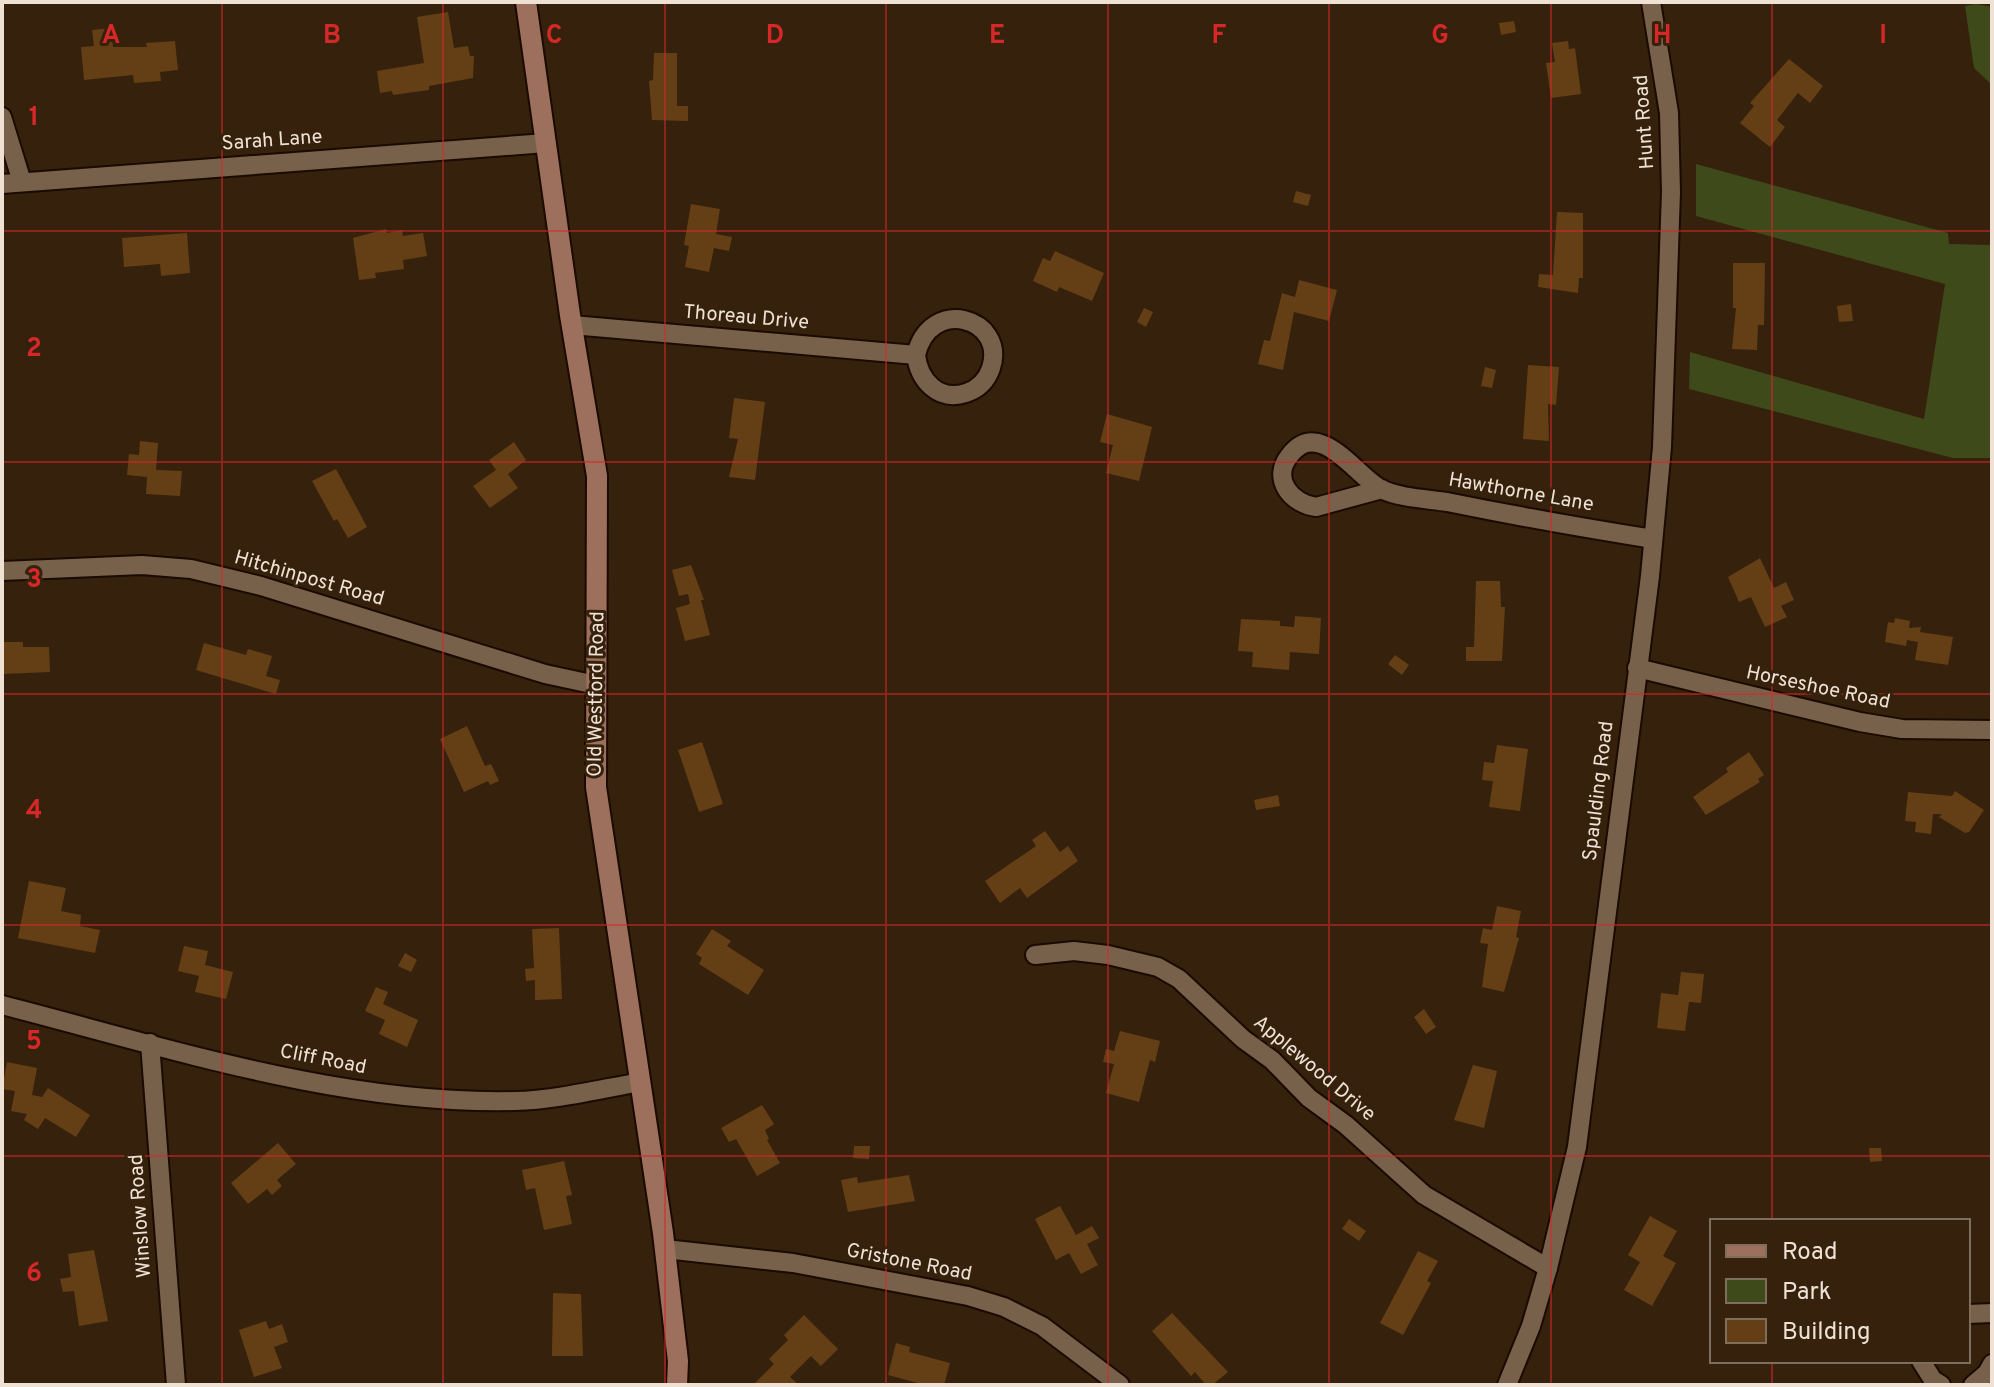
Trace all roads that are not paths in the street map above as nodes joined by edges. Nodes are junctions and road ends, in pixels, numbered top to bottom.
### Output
1 (526, 2) edge
2 (1651, 2) edge
3 (2, 117) edge
4 (546, 143) junction
5 (22, 182) junction
6 (2, 184) edge
7 (1671, 192) joint
8 (572, 325) junction
9 (916, 355) junction
10 (1382, 489) junction
11 (1653, 539) junction
12 (2, 571) edge
13 (1637, 668) junction
14 (596, 685) junction
15 (1992, 730) edge
16 (1035, 955) dead end
17 (2, 1005) edge
18 (150, 1043) junction
19 (641, 1082) junction
20 (665, 1249) junction
21 (1548, 1268) junction
22 (1992, 1313) edge
23 (1970, 1314) edge
24 (1922, 1363) edge
25 (1992, 1364) edge
26 (176, 1385) edge
27 (677, 1385) edge
28 (1120, 1385) edge
29 (1507, 1385) edge
30 (1941, 1385) edge
31 (1973, 1385) edge

1 - 4 main road, Old Westford Road
2 - 7 street, Hunt Road
3 - 5 street
4 - 5 street, Sarah Lane
4 - 8 main road, Old Westford Road
5 - 6 street, Sarah Lane
7 - 11 street, Spaulding Road
8 - 9 street, Thoreau Drive
8 - 14 main road, Old Westford Road
9 - 9 street
10 - 10 street, Hawthorne Lane
10 - 11 street, Hawthorne Lane
11 - 13 street, Spaulding Road
12 - 14 street, Hitchinpost Road
13 - 15 street, Horseshoe Road
13 - 21 street, Spaulding Road
14 - 19 main road, Old Westford Road
16 - 21 street, Applewood Drive
17 - 18 street, Cliff Road
18 - 19 street, Cliff Road
18 - 26 street, Winslow Road
19 - 20 main road, Old Westford Road
20 - 27 main road, Old Westford Road
20 - 28 street, Gristone Road
21 - 29 street, Spaulding Road
22 - 23 street
24 - 30 street
25 - 31 street

